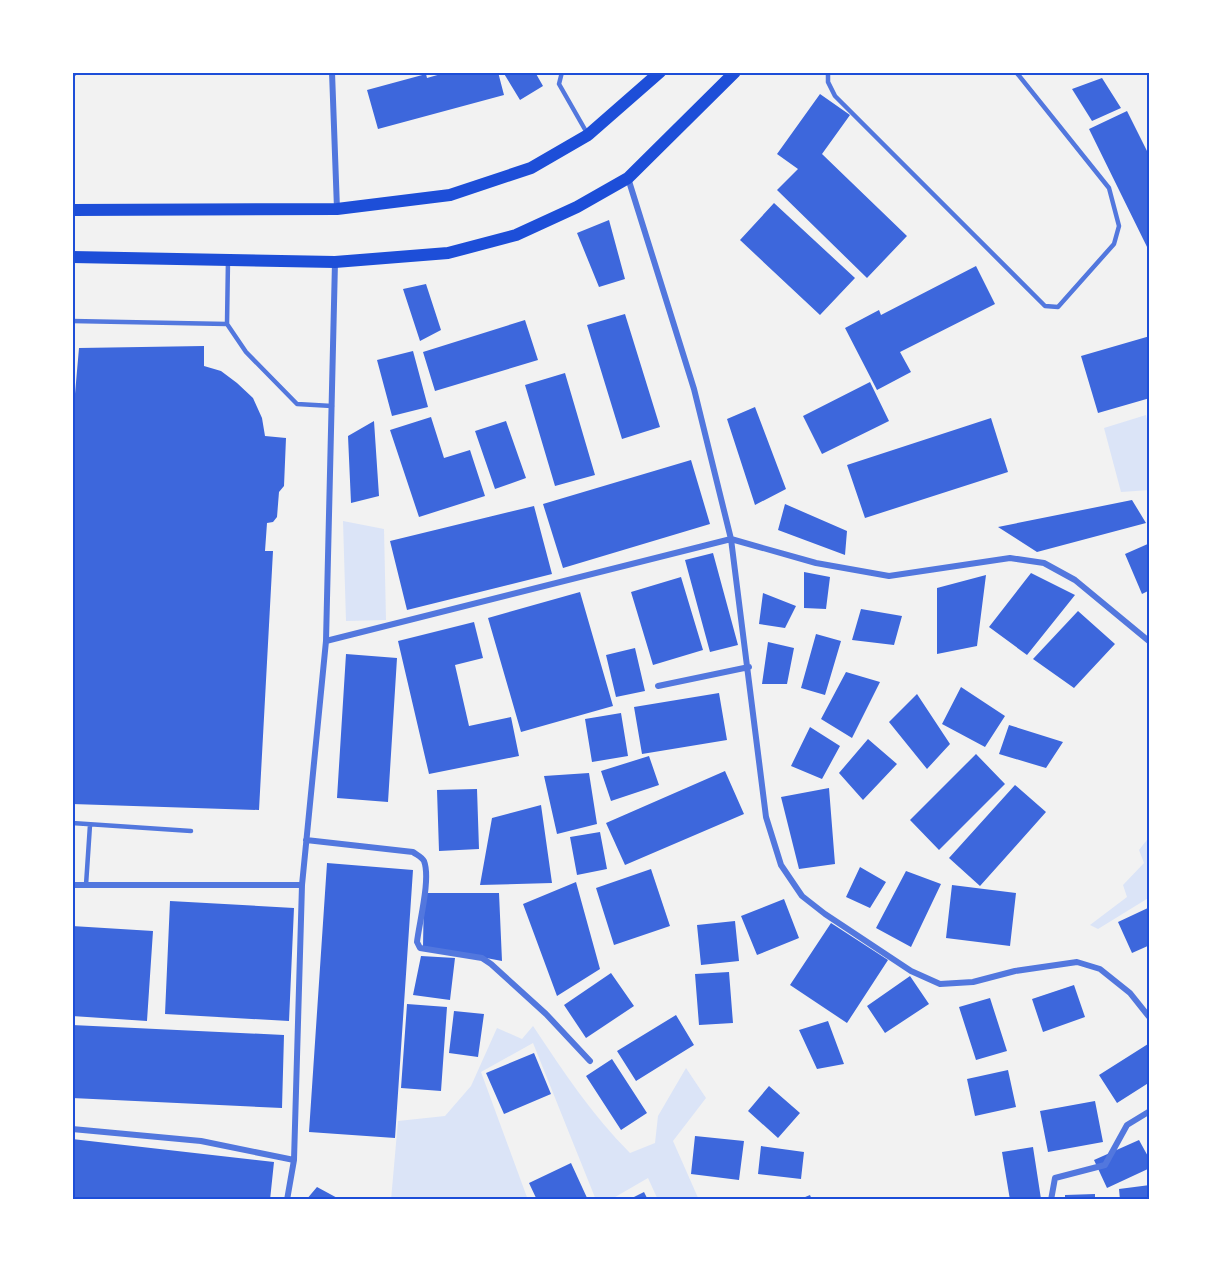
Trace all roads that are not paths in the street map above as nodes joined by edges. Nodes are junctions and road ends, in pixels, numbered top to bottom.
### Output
1 (76, 72) edge
2 (332, 72) edge
3 (562, 72) edge
4 (660, 72) edge
5 (735, 72) edge
6 (828, 72) edge
7 (1016, 72) edge
8 (72, 76) edge
9 (588, 135) junction
10 (628, 178) junction
11 (338, 209) junction
12 (72, 210) edge
13 (72, 257) edge
14 (228, 260) junction
15 (335, 262) junction
16 (72, 321) edge
17 (227, 324) junction
18 (332, 406) junction
19 (731, 539) junction
20 (326, 641) junction
21 (1150, 642) edge
22 (749, 667) junction
23 (658, 686) dead end
24 (72, 824) edge
25 (90, 825) junction
26 (191, 831) dead end
27 (306, 840) junction
28 (72, 885) edge
29 (86, 885) junction
30 (302, 885) junction
31 (1150, 1018) edge
32 (590, 1061) dead end
33 (1150, 1111) edge
34 (72, 1129) edge
35 (294, 1160) junction
36 (287, 1200) edge
37 (1051, 1200) edge

1 - 8 lane
2 - 11 street
3 - 9 lane
4 - 9 main road
5 - 10 main road
6 - 7 lane
9 - 11 main road
10 - 15 main road
10 - 19 street
11 - 12 main road
13 - 14 main road
14 - 15 main road
14 - 17 lane
15 - 18 street
16 - 17 lane
17 - 18 lane
18 - 20 street
19 - 20 street
19 - 21 street
19 - 22 street
20 - 27 street
22 - 23 street
22 - 31 street
24 - 25 lane
25 - 26 lane
25 - 29 lane
27 - 30 street
27 - 32 street
28 - 29 street
29 - 30 street
30 - 35 street
33 - 37 street
34 - 35 street
35 - 36 street

